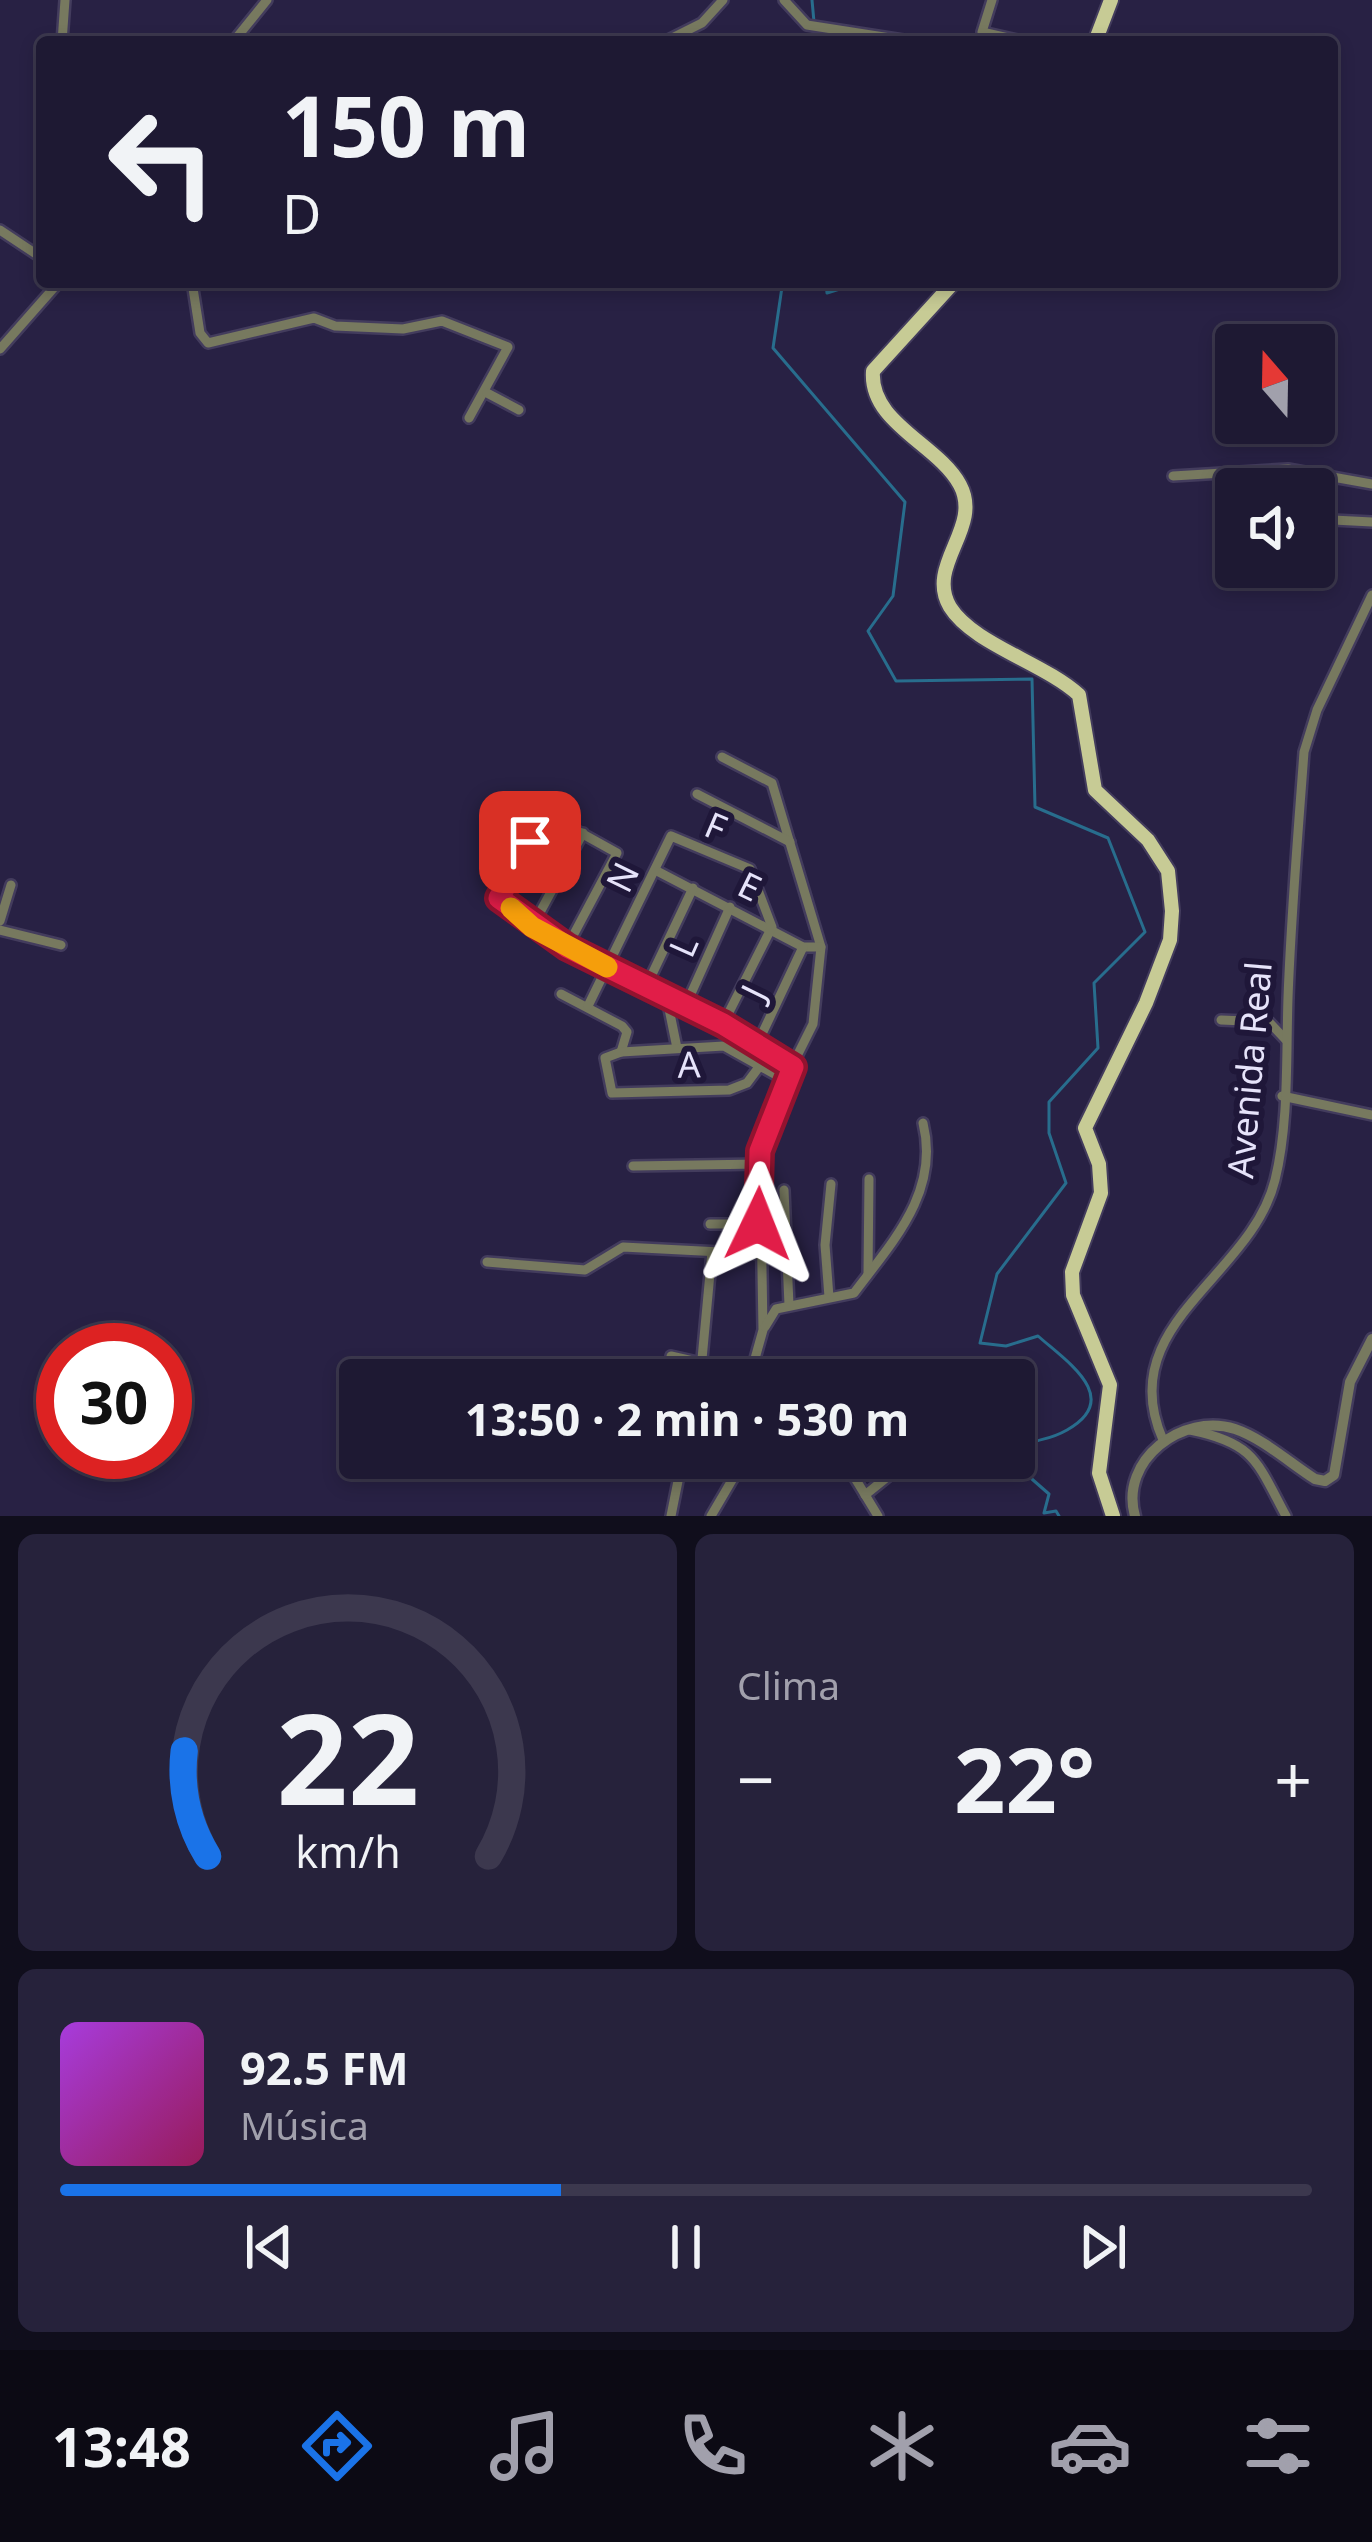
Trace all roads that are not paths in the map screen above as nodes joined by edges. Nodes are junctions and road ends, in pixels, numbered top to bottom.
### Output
1 (65, 0) edge
2 (266, 0) edge
3 (723, 0) edge
4 (784, 0) edge
5 (992, 0) edge
6 (1111, 0) edge
7 (62, 36) edge
8 (238, 36) edge
9 (676, 36) edge
10 (880, 36) edge
11 (1000, 36) edge
12 (1097, 36) edge
13 (0, 230) edge
14 (36, 254) edge
15 (53, 288) edge
16 (193, 288) edge
17 (949, 288) edge
18 (0, 349) edge
19 (488, 393) junction
20 (519, 410) dead end
21 (469, 418) dead end
22 (1173, 476) dead end
23 (1372, 484) edge
24 (1335, 520) edge
25 (1372, 522) edge
26 (1372, 595) edge
27 (722, 757) dead end
28 (697, 794) dead end
29 (583, 833) junction
30 (671, 836) joint
31 (790, 842) junction
32 (656, 870) junction
33 (11, 884) dead end
34 (693, 888) junction
35 (730, 907) junction
36 (0, 921) edge
37 (532, 927) junction
38 (772, 927) junction
39 (0, 931) edge
40 (61, 945) dead end
41 (803, 946) junction
42 (567, 947) junction
43 (821, 947) junction
44 (607, 968) junction
45 (646, 987) junction
46 (561, 994) dead end
47 (667, 999) junction
48 (587, 1006) junction
49 (685, 1006) junction
50 (1221, 1020) dead end
51 (723, 1024) junction
52 (1286, 1040) junction
53 (677, 1048) junction
54 (756, 1048) junction
55 (620, 1052) junction
56 (754, 1064) junction
57 (793, 1067) junction
58 (785, 1080) junction
59 (1282, 1096) junction
60 (1372, 1115) edge
61 (923, 1123) dead end
62 (760, 1164) junction
63 (633, 1166) dead end
64 (868, 1179) dead end
65 (831, 1184) dead end
66 (784, 1190) dead end
67 (710, 1224) dead end
68 (758, 1224) junction
69 (712, 1252) junction
70 (758, 1254) junction
71 (487, 1262) dead end
72 (868, 1274) junction
73 (829, 1298) junction
74 (789, 1305) junction
75 (763, 1330) junction
76 (1372, 1339) edge
77 (671, 1356) dead end
78 (702, 1359) joint
79 (755, 1359) edge
80 (1188, 1430) junction
81 (1163, 1440) junction
82 (678, 1479) edge
83 (733, 1479) edge
84 (852, 1479) edge
85 (880, 1479) edge
86 (865, 1495) junction
87 (671, 1516) edge
88 (711, 1516) edge
89 (878, 1516) edge
90 (1113, 1516) edge
91 (1135, 1516) edge
92 (1286, 1516) edge

1 - 7 street
2 - 8 street
3 - 9 street
4 - 10 street
5 - 11 street
6 - 12 main road
13 - 14 street
15 - 18 street
16 - 19 street
17 - 90 main road
19 - 20 street
19 - 21 street
22 - 23 street
24 - 25 street
26 - 52 street, Avenida Real
27 - 31 street
28 - 31 street
29 - 37 street
29 - 37 street
29 - 42 street
30 - 32 street, N
30 - 38 street, F
31 - 43 street
32 - 34 street, E
32 - 44 street, N
33 - 36 street
34 - 35 street, E
34 - 45 street
35 - 38 street, E
35 - 49 street, L
37 - 42 street
38 - 41 street, E
38 - 51 street
39 - 40 street
41 - 43 street, E
41 - 54 street, J
42 - 44 street
43 - 57 street
44 - 45 street
44 - 48 street, N
45 - 47 street
46 - 48 street
47 - 49 street
47 - 53 street
48 - 55 street
49 - 51 street
50 - 52 street
51 - 54 street
52 - 59 street, Avenida Real
53 - 55 street
53 - 56 street
54 - 56 street, J
54 - 57 street
55 - 56 street, A
56 - 58 street
57 - 58 street
58 - 62 street
59 - 60 street
59 - 81 street, Avenida Real
61 - 72 street
62 - 63 street
62 - 68 street
64 - 72 street
65 - 73 street
66 - 74 street
67 - 68 street
68 - 70 street
69 - 70 street
69 - 71 street
69 - 78 street
70 - 75 street
72 - 73 street
73 - 74 street
74 - 75 street
75 - 79 street
76 - 80 street
77 - 78 street
80 - 81 street
80 - 92 street
81 - 91 street
82 - 87 street
83 - 88 street
84 - 86 street
85 - 86 street
86 - 89 street

